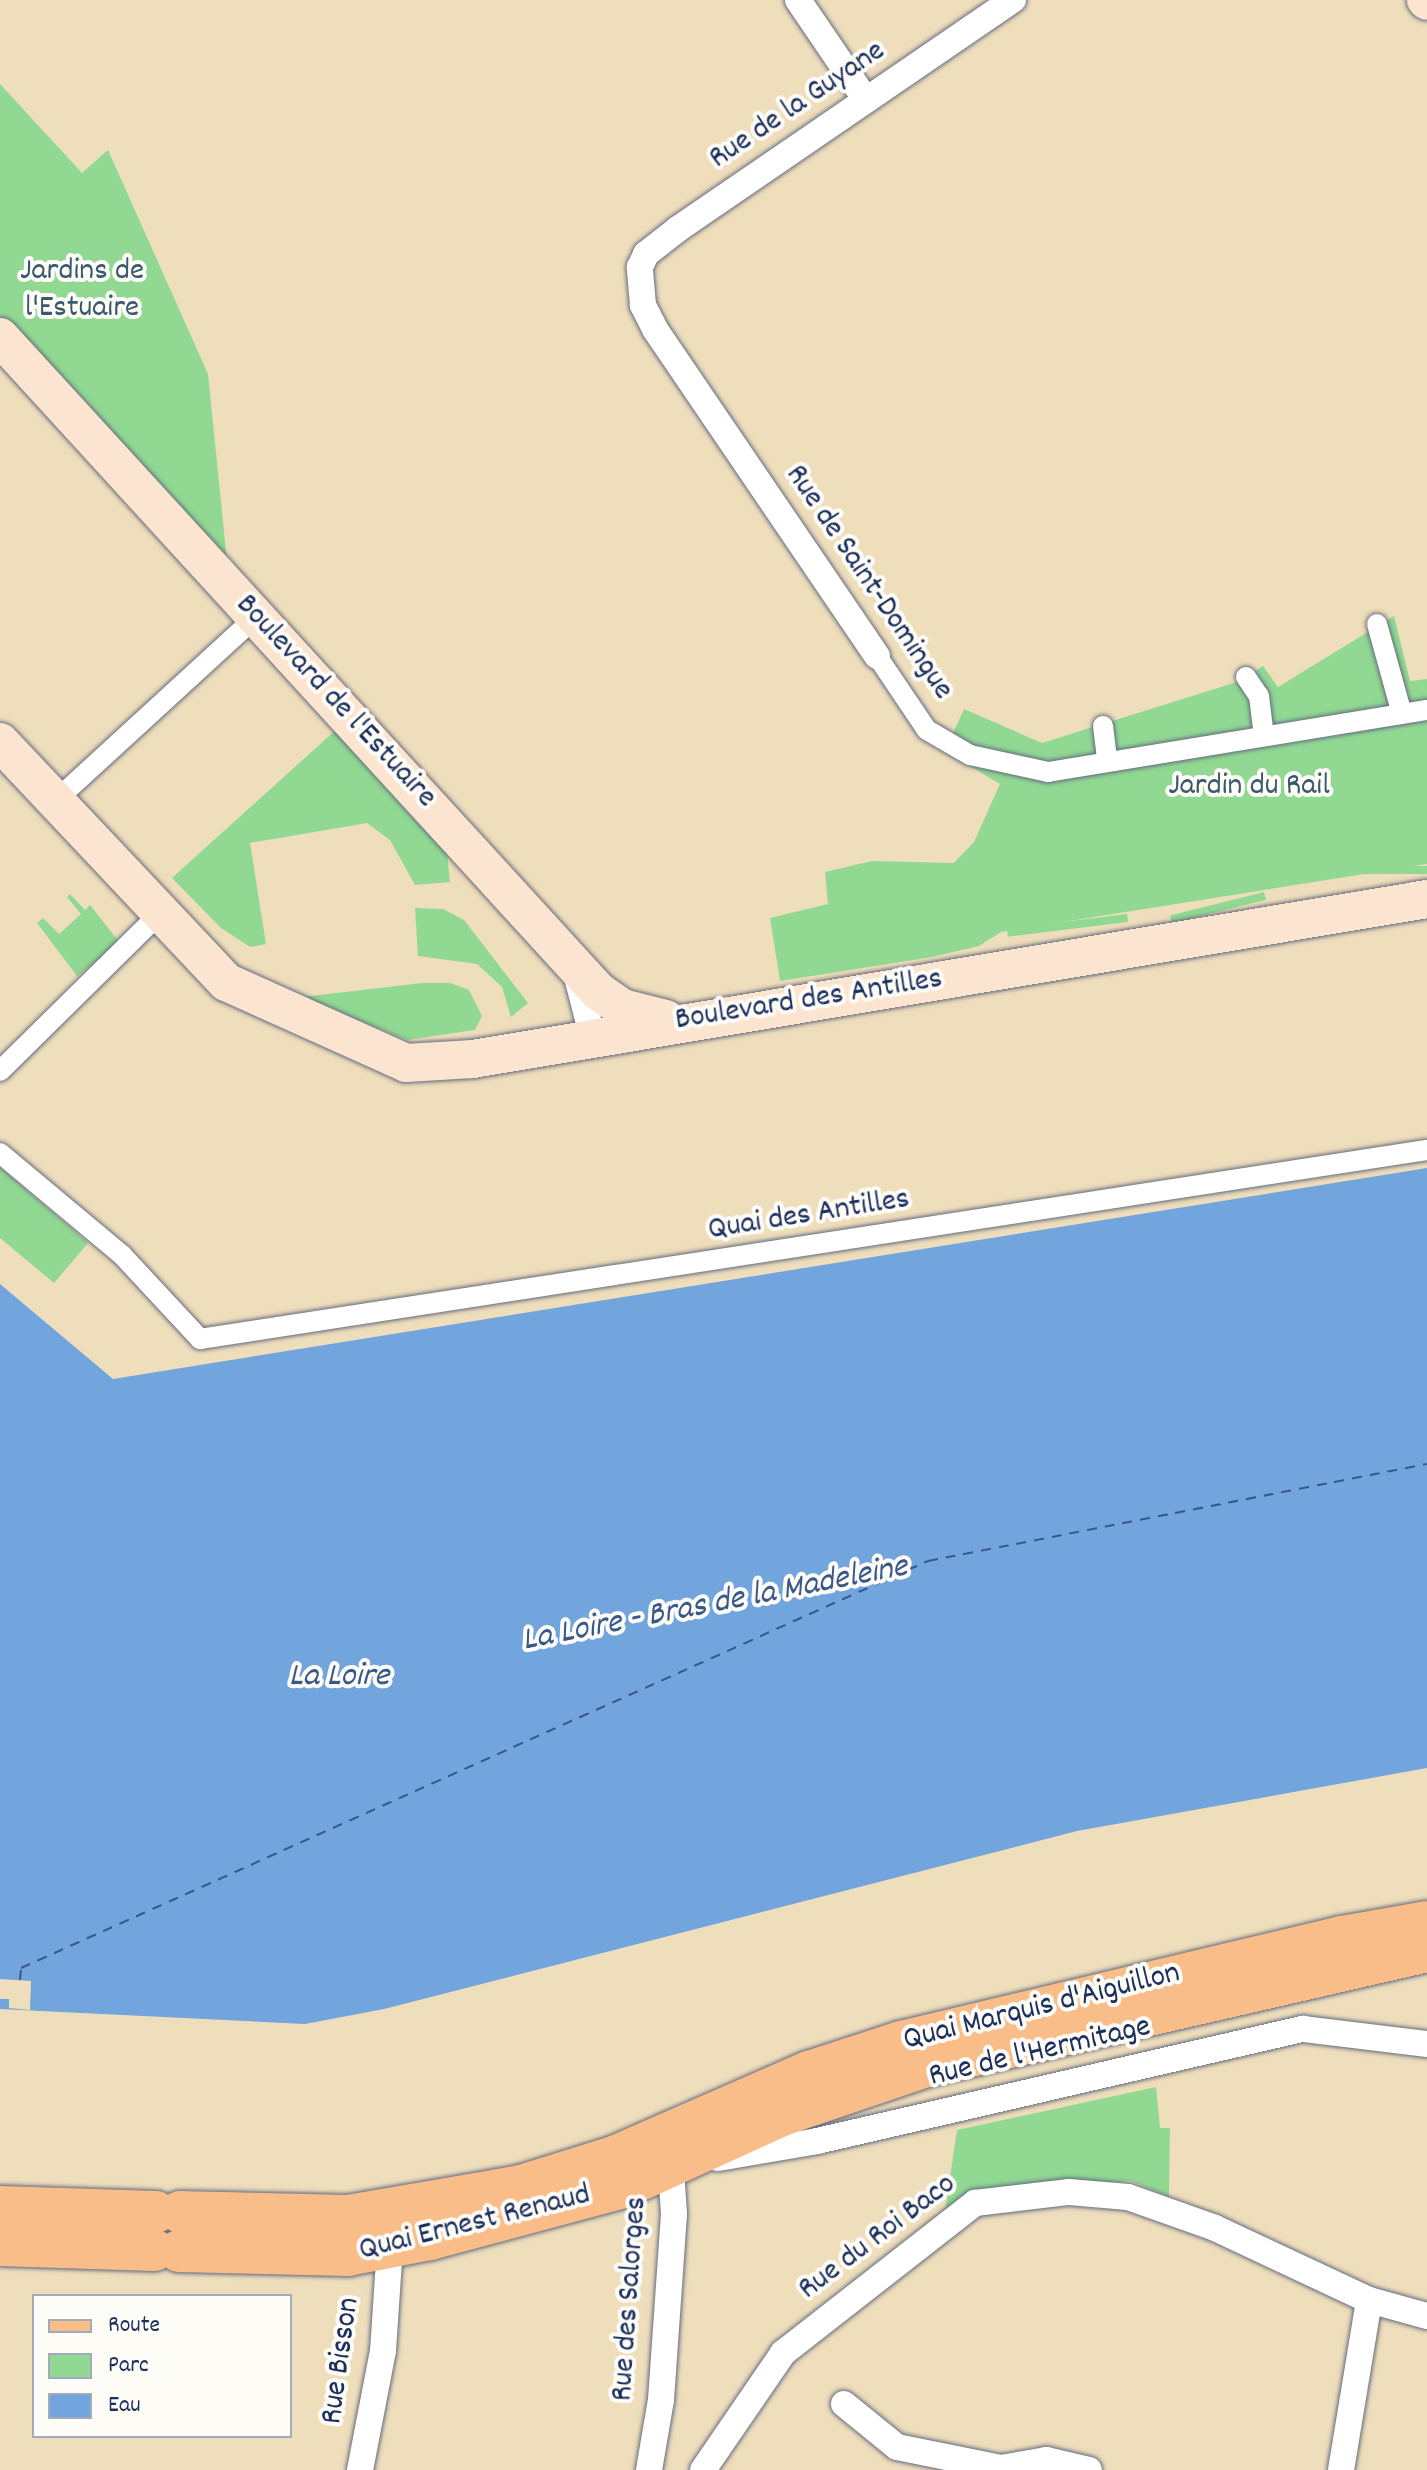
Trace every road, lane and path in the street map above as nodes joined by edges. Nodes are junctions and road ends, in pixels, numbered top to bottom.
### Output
1 (798, 0) edge
2 (1013, 0) edge
3 (866, 100) junction
4 (639, 282) joint
5 (1, 339) edge
6 (256, 617) junction
7 (1377, 624) dead end
8 (877, 656) joint
9 (1246, 677) dead end
10 (1427, 710) edge
11 (1402, 714) junction
12 (1103, 726) dead end
13 (1264, 734) junction
14 (4, 755) edge
15 (1107, 761) junction
16 (55, 801) junction
17 (1427, 899) edge
18 (159, 914) junction
19 (574, 966) junction
20 (695, 1020) junction
21 (583, 1038) junction
22 (0, 1071) edge
23 (1427, 1150) edge
24 (0, 1153) edge
25 (1427, 1922) edge
26 (1427, 1951) edge
27 (1427, 2044) edge
28 (670, 2149) junction
29 (0, 2207) edge
30 (391, 2229) junction
31 (167, 2231) junction
32 (0, 2245) edge
33 (1369, 2300) junction
34 (1427, 2316) edge
35 (844, 2404) dead end
36 (1045, 2465) edge
37 (360, 2470) edge
38 (649, 2470) edge
39 (703, 2470) edge
40 (1089, 2470) edge
41 (1341, 2470) edge

1 - 3 street
2 - 3 street, Rue de la Guyane
3 - 4 street, Rue de la Guyane
4 - 8 street, Rue de Saint-Domingue
5 - 6 main road, Boulevard de l'Estuaire
6 - 16 street
6 - 19 main road, Boulevard de l'Estuaire
7 - 11 street
8 - 15 street, Rue de Saint-Domingue
9 - 13 street
10 - 11 street, Rue de Saint-Domingue
11 - 13 street, Rue de Saint-Domingue
12 - 15 street
13 - 15 street, Rue de Saint-Domingue
14 - 16 main road, Boulevard des Antilles
16 - 18 main road, Boulevard des Antilles
17 - 20 main road, Boulevard des Antilles
18 - 21 main road, Boulevard des Antilles
18 - 22 street
19 - 20 main road, Boulevard de l'Estuaire
19 - 21 street
20 - 21 main road, Boulevard des Antilles
23 - 24 street, Quai des Antilles
25 - 28 main road, Quai Marquis d'Aiguillon
26 - 28 main road, Quai Marquis d'Aiguillon
27 - 28 street, Rue de l'Hermitage
28 - 30 main road, Quai Ernest Renaud
28 - 38 street, Rue des Salorges
29 - 31 main road, Quai Ernest Renaud
30 - 31 main road, Quai Ernest Renaud
30 - 37 street, Rue Bisson
31 - 32 main road, Quai Ernest Renaud
33 - 34 street, Rue du Roi Baco
33 - 39 street, Rue du Roi Baco
33 - 41 street
35 - 36 street
36 - 40 street

